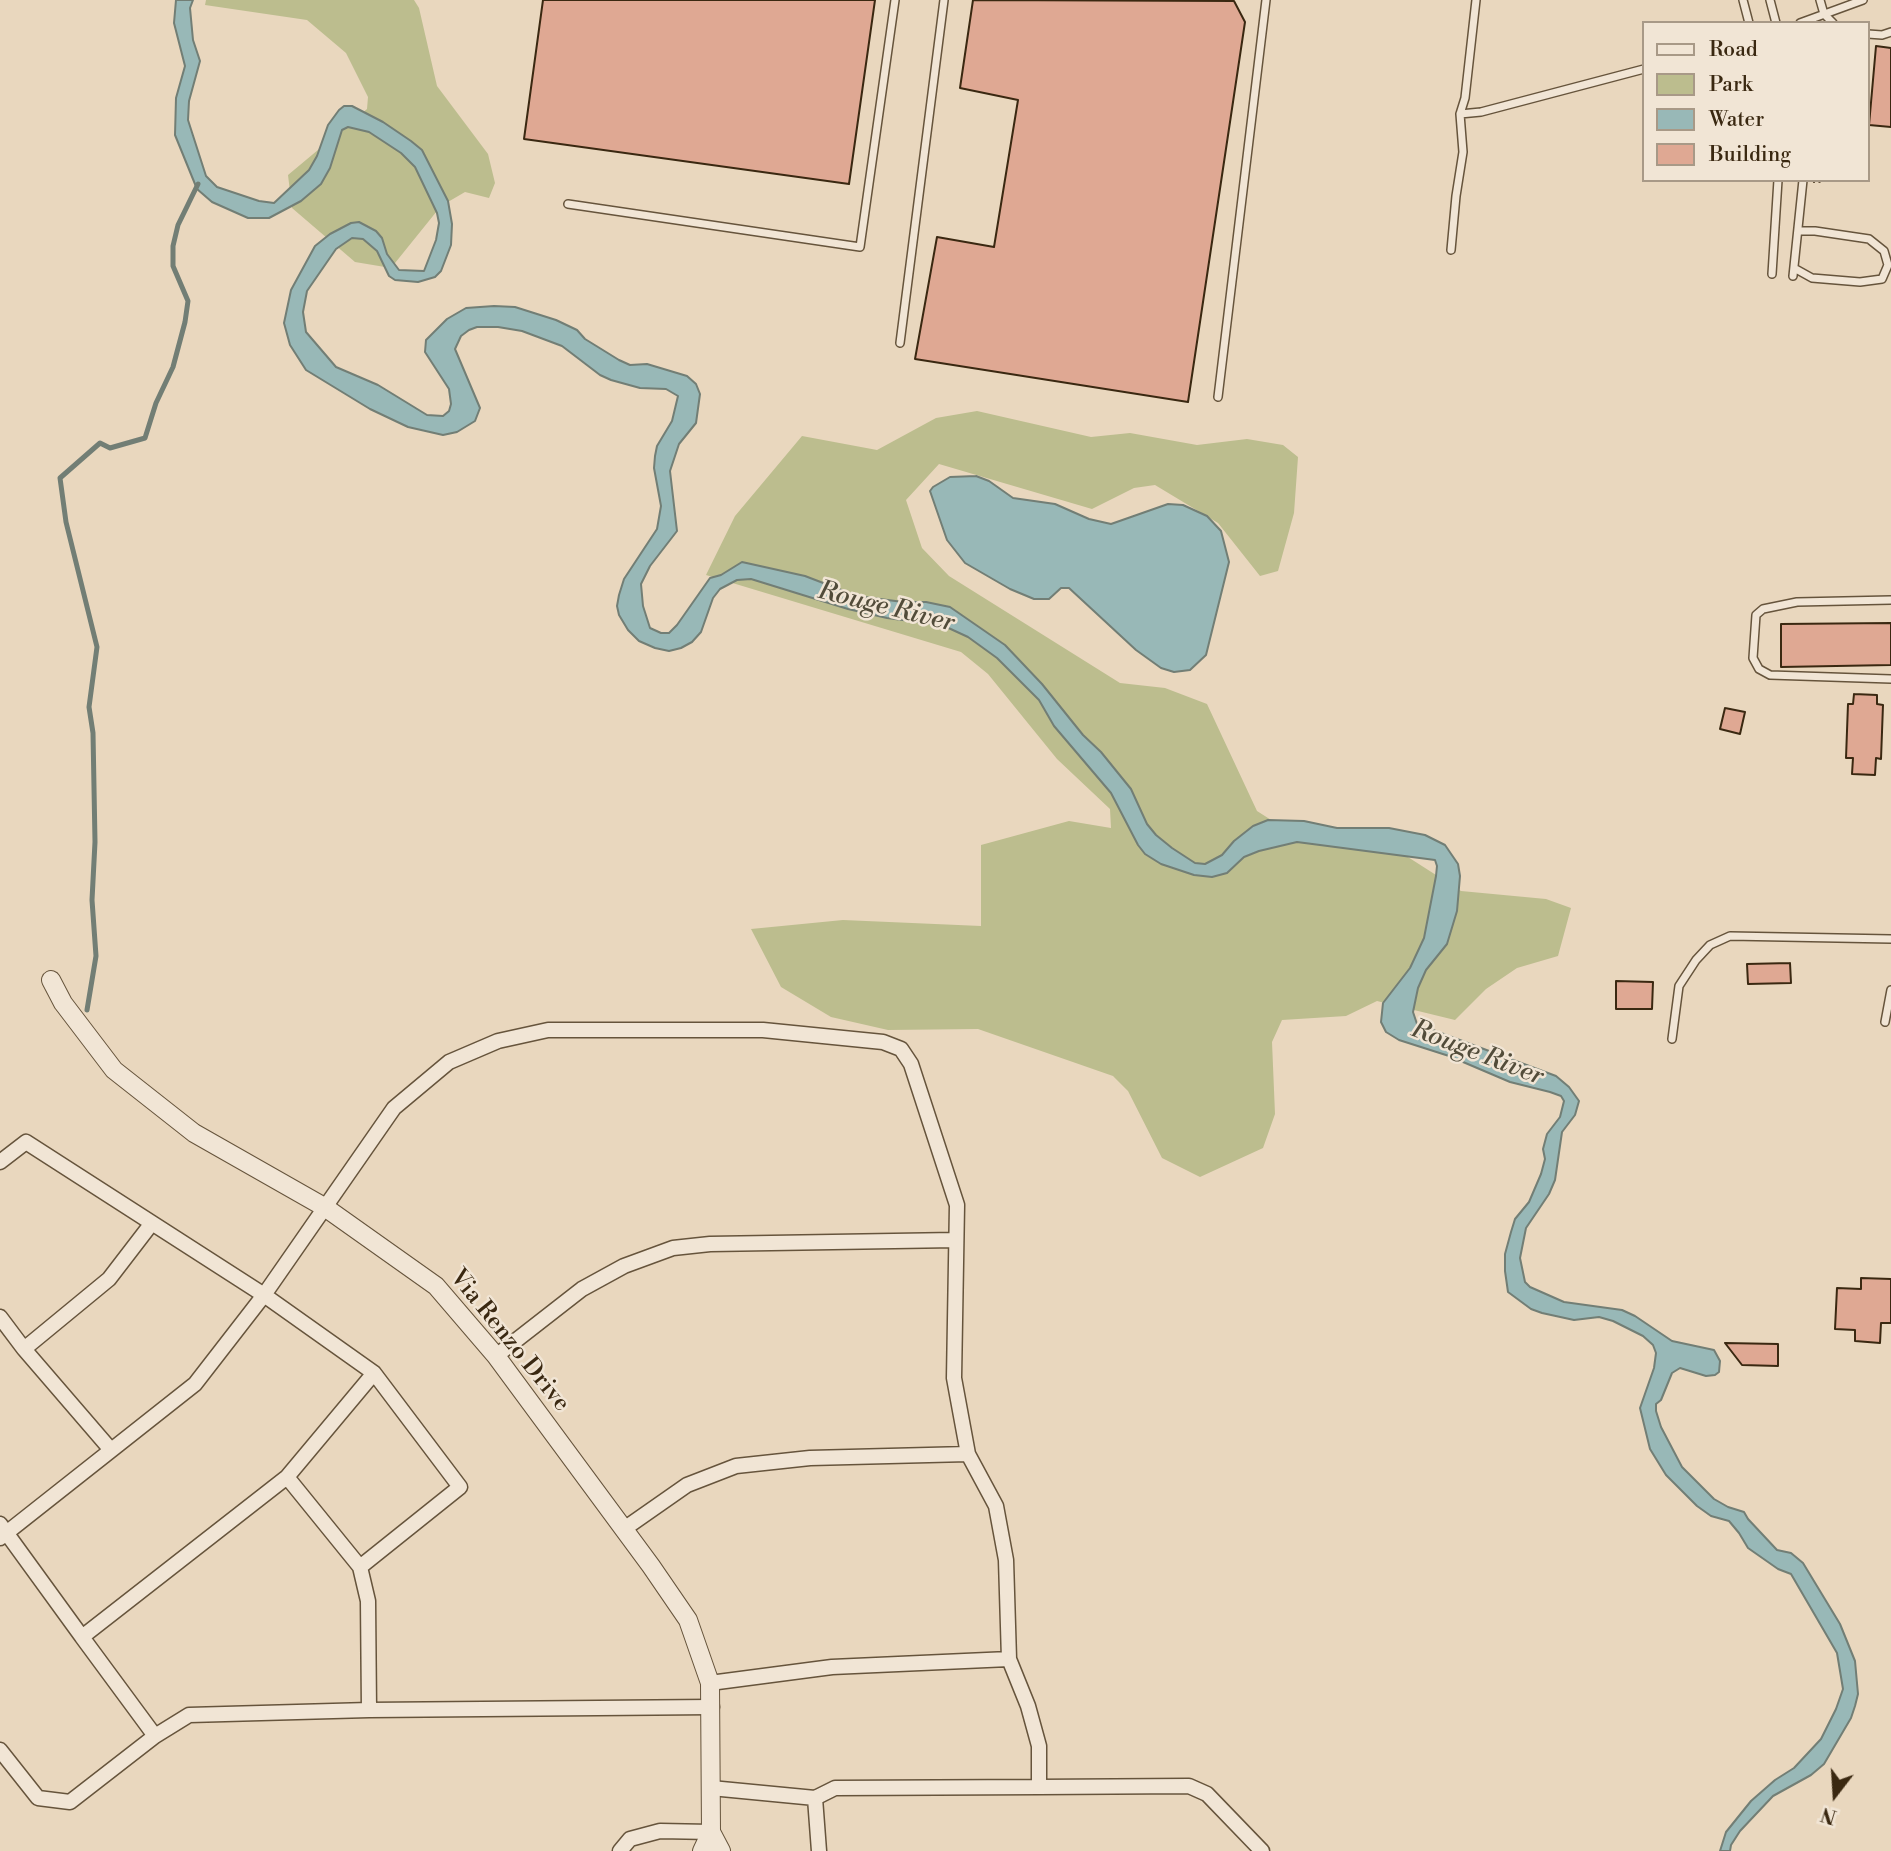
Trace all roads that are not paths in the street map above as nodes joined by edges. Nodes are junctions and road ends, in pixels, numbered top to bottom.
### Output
1 (895, 0) edge
2 (944, 0) edge
3 (1266, 0) edge
4 (1476, 0) edge
5 (1743, 0) edge
6 (1770, 0) edge
7 (1820, 0) edge
8 (1863, 0) edge
9 (1824, 14) junction
10 (1748, 21) edge
11 (1775, 21) edge
12 (1805, 21) edge
13 (1831, 21) edge
14 (1891, 32) edge
15 (1870, 34) edge
16 (1643, 69) edge
17 (1460, 114) junction
18 (1778, 182) edge
19 (1802, 182) edge
20 (568, 204) dead end
21 (1798, 231) junction
22 (1451, 250) dead end
23 (1772, 274) dead end
24 (900, 343) dead end
25 (1218, 397) dead end
26 (1891, 600) edge
27 (1891, 679) edge
28 (1891, 939) edge
29 (51, 980) dead end
30 (1891, 990) edge
31 (1885, 1022) dead end
32 (1672, 1039) dead end
33 (0, 1162) edge
34 (326, 1208) junction
35 (152, 1223) junction
36 (955, 1240) junction
37 (264, 1295) junction
38 (0, 1317) edge
39 (24, 1349) junction
40 (496, 1356) junction
41 (374, 1373) junction
42 (111, 1450) junction
43 (968, 1454) junction
44 (287, 1477) junction
45 (624, 1529) junction
46 (2, 1532) edge
47 (360, 1567) junction
48 (82, 1637) junction
49 (1009, 1660) junction
50 (710, 1683) junction
51 (712, 1707) junction
52 (369, 1710) junction
53 (155, 1736) junction
54 (0, 1751) edge
55 (1039, 1787) junction
56 (711, 1788) junction
57 (815, 1798) junction
58 (711, 1832) junction
59 (620, 1851) edge
60 (702, 1851) edge
61 (721, 1851) edge
62 (819, 1851) edge
63 (1262, 1851) edge

1 - 20 lane
2 - 24 lane
3 - 25 lane
4 - 17 lane
5 - 10 lane
6 - 11 lane
7 - 9 lane
8 - 9 lane
9 - 12 lane
9 - 13 lane
14 - 15 lane
16 - 17 lane
17 - 22 lane
18 - 23 lane
19 - 21 lane
21 - 21 lane
26 - 27 lane
28 - 32 lane
29 - 34 street, Via Renzo Drive
30 - 31 lane
33 - 35 street
34 - 36 street
34 - 37 street
34 - 40 street, Via Renzo Drive
35 - 37 street
35 - 39 street
36 - 40 street
36 - 43 street
37 - 41 street
37 - 42 street
38 - 39 street
39 - 42 street
40 - 45 street, Via Renzo Drive
41 - 44 street
41 - 47 street
42 - 46 street
43 - 45 street
43 - 49 street
44 - 47 street
44 - 48 street
45 - 50 street, Via Renzo Drive
46 - 48 street
47 - 52 street
48 - 53 street
49 - 50 street
49 - 55 street
50 - 51 street, Via Renzo Drive
51 - 52 street
51 - 56 street, Via Renzo Drive
52 - 53 street
53 - 54 street
55 - 57 street
55 - 63 street
56 - 57 street
56 - 58 street, Via Renzo Drive
57 - 62 street
58 - 59 street
58 - 60 street, Via Renzo Drive
58 - 61 street, Via Renzo Drive

